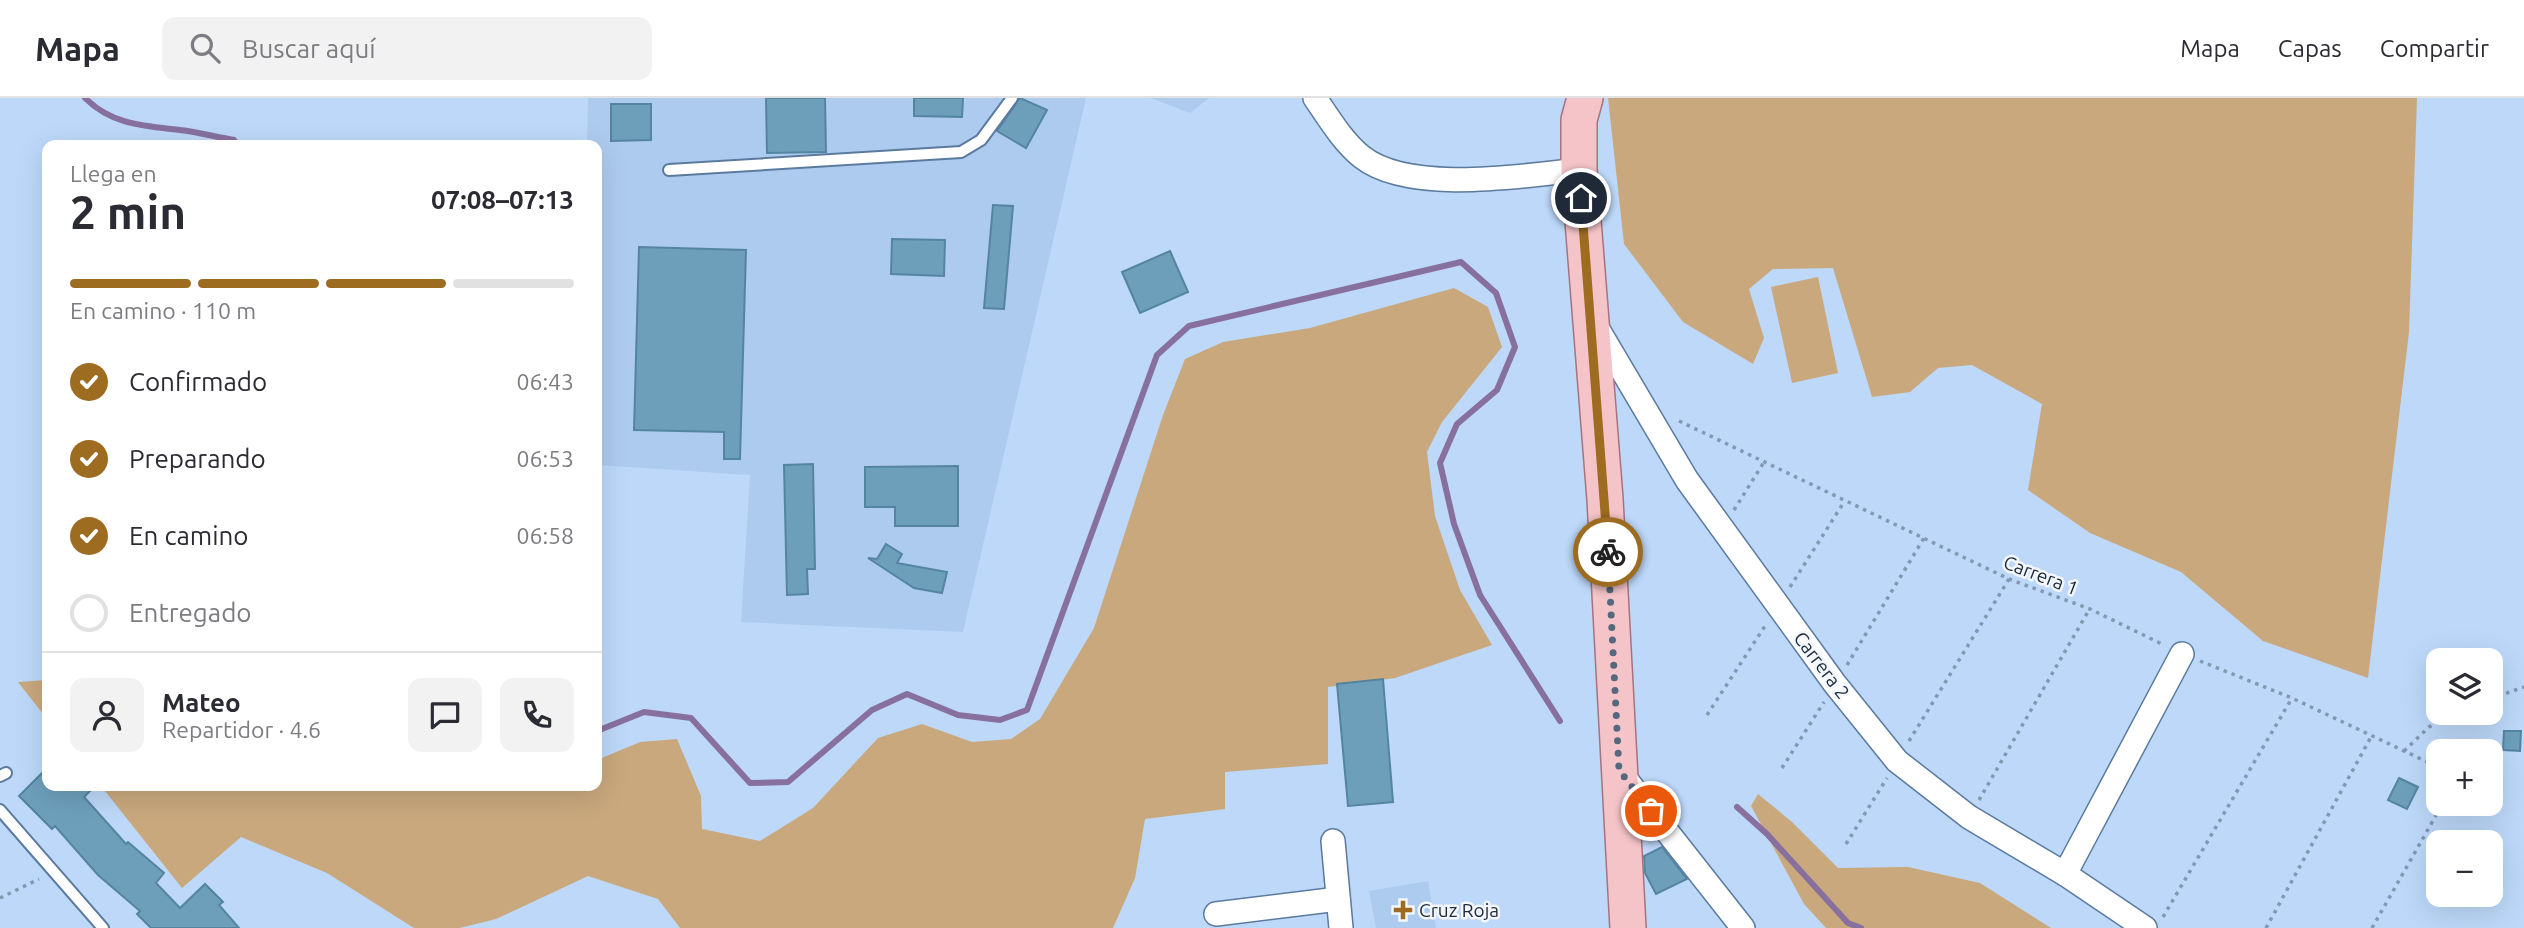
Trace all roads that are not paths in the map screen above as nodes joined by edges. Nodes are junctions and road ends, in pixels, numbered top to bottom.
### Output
1 (1012, 98) edge
2 (1315, 98) edge
3 (1579, 105) edge
4 (669, 170) dead end
5 (1578, 170) junction
6 (1589, 315) junction
7 (2182, 654) road end
8 (1619, 770) junction
9 (0, 810) edge
10 (1333, 841) dead end
11 (2065, 874) junction
12 (1338, 900) junction
13 (1216, 915) dead end
14 (103, 928) edge
15 (1341, 928) edge
16 (1628, 928) edge
17 (1743, 928) edge
18 (2145, 928) edge

1 - 4 lane
2 - 5 street
3 - 5 main road
5 - 6 main road
6 - 8 main road
6 - 11 street, Carrera 2
7 - 11 street
8 - 16 main road
8 - 17 street
9 - 14 lane
10 - 12 street
11 - 18 street, Carrera 2
12 - 13 street
12 - 15 street

